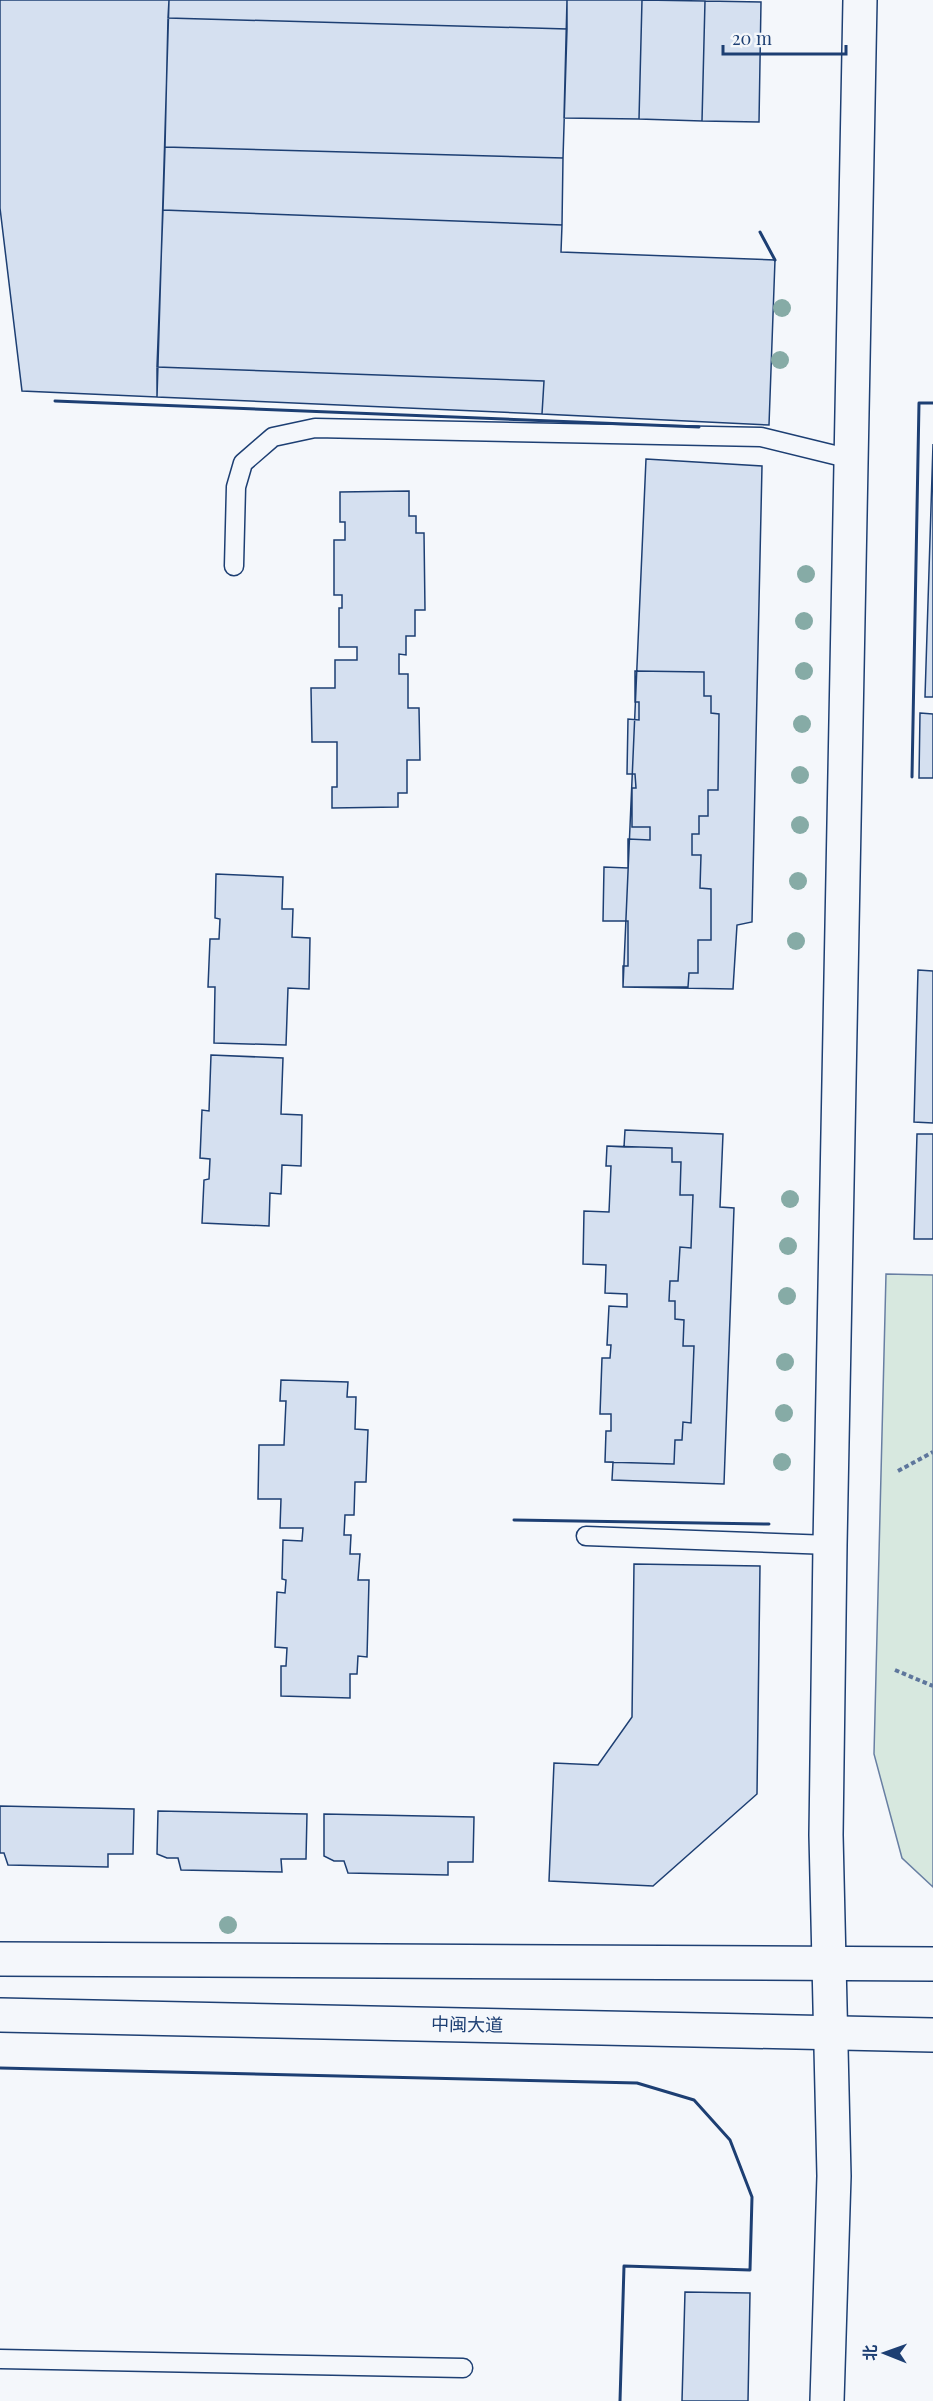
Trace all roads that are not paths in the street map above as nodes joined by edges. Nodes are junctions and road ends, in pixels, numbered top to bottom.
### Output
1 (860, 0) edge
2 (851, 459) junction
3 (234, 566) dead end
4 (586, 1536) dead end
5 (830, 1545) junction
6 (0, 1959) edge
7 (829, 1962) junction
8 (933, 1964) edge
9 (0, 2015) edge
10 (830, 2035) junction
11 (933, 2036) edge
12 (0, 2359) edge
13 (463, 2368) dead end
14 (827, 2401) edge

1 - 2 street
2 - 3 lane
2 - 5 street
4 - 5 lane
5 - 7 street
6 - 7 street
7 - 8 street
7 - 10 street
9 - 10 street, 中闽大道
10 - 11 street, 中闽大道
10 - 14 street
12 - 13 lane

